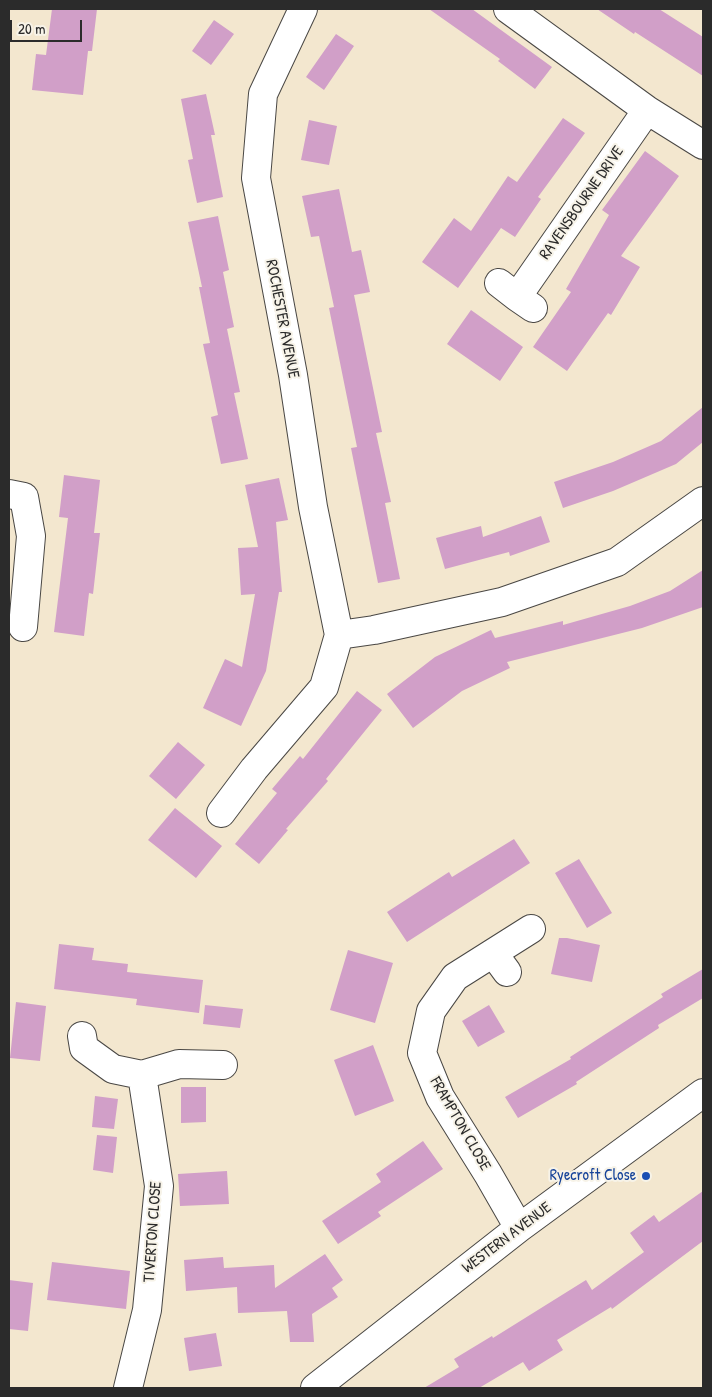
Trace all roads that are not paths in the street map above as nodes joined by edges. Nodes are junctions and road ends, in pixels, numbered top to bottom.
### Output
1 (303, 9) edge
2 (508, 9) edge
3 (647, 110) junction
4 (703, 145) edge
5 (516, 296) dead end
6 (9, 494) edge
7 (703, 501) edge
8 (23, 627) dead end
9 (339, 635) junction
10 (221, 813) dead end
11 (531, 929) dead end
12 (82, 1036) dead end
13 (223, 1065) dead end
14 (142, 1075) junction
15 (703, 1093) edge
16 (519, 1228) junction
17 (128, 1388) edge
18 (315, 1388) edge

1 - 9 street, ROCHESTER AVENUE
2 - 3 street
3 - 4 street
3 - 5 street, RAVENSBOURNE DRIVE
6 - 8 street
7 - 9 street
9 - 10 street, ROCHESTER AVENUE
11 - 16 street, FRAMPTON CLOSE
12 - 14 street
13 - 14 street
14 - 17 street, TIVERTON CLOSE
15 - 16 street, WESTERN AVENUE
16 - 18 street, WESTERN AVENUE

